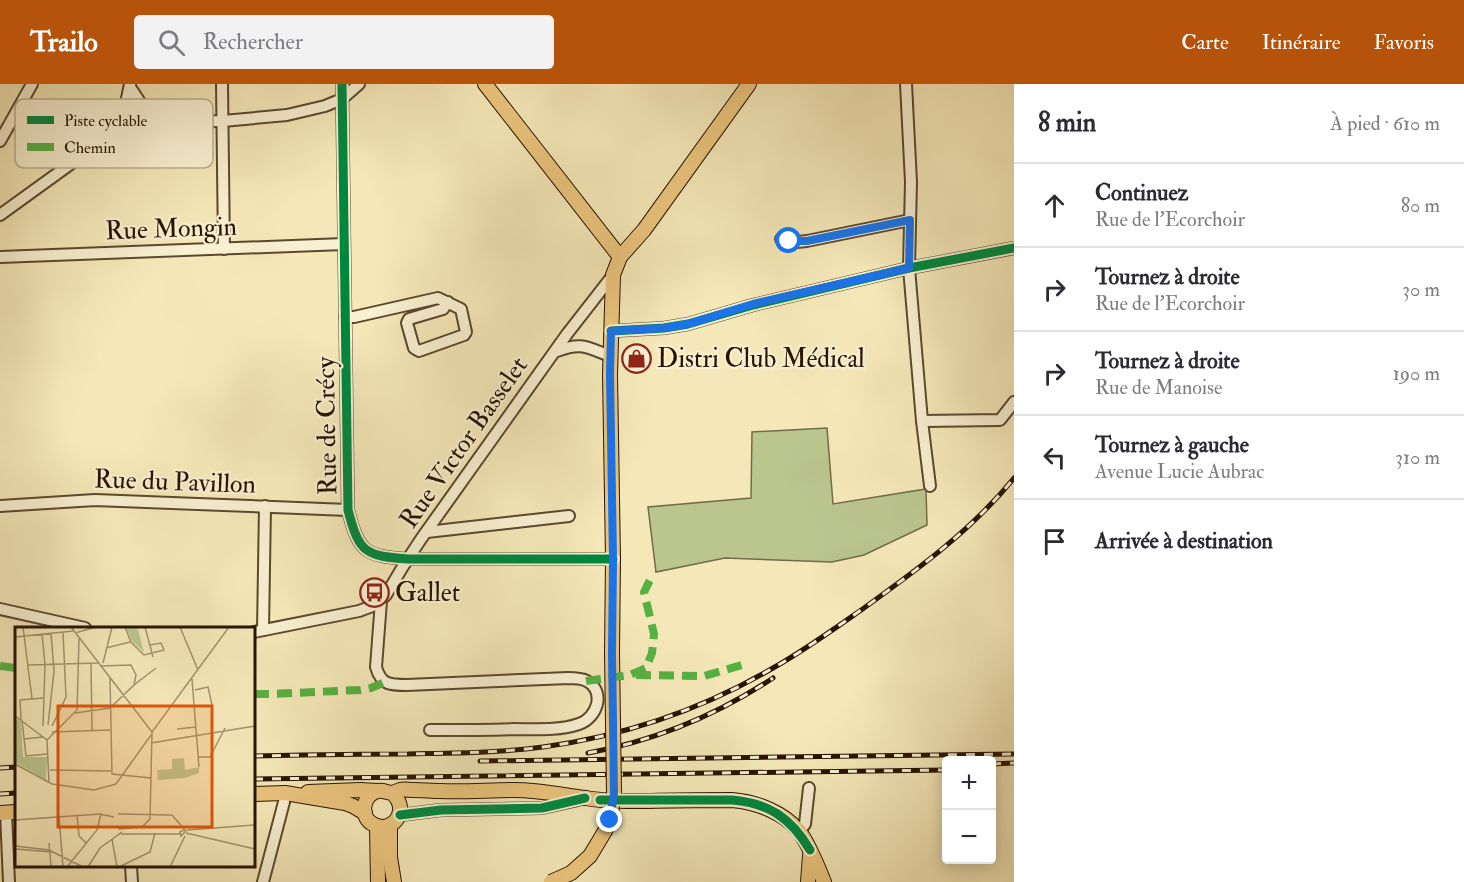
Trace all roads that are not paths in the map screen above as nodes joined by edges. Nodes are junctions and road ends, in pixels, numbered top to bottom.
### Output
1 (32, 84) edge
2 (222, 84) edge
3 (342, 84) edge
4 (359, 84) edge
5 (485, 84) edge
6 (749, 84) edge
7 (906, 84) edge
8 (130, 85) edge
9 (24, 99) edge
10 (139, 99) edge
11 (342, 99) junction
12 (15, 114) edge
13 (213, 121) edge
14 (223, 121) junction
15 (0, 141) edge
16 (65, 168) edge
17 (0, 215) edge
18 (910, 220) junction
19 (781, 239) dead end
20 (344, 244) junction
21 (1014, 248) edge
22 (224, 249) junction
23 (0, 257) edge
24 (620, 257) junction
25 (909, 268) junction
26 (613, 275) junction
27 (443, 300) junction
28 (345, 317) junction
29 (611, 331) junction
30 (556, 351) junction
31 (610, 356) junction
32 (1014, 402) edge
33 (922, 421) junction
34 (930, 486) dead end
35 (0, 506) edge
36 (265, 506) junction
37 (348, 510) junction
38 (569, 516) dead end
39 (427, 532) junction
40 (613, 559) junction
41 (408, 560) junction
42 (381, 601) junction
43 (0, 609) edge
44 (81, 627) edge
45 (258, 631) edge
46 (430, 730) dead end
47 (809, 788) dead end
48 (377, 791) junction
49 (439, 791) junction
50 (286, 793) junction
51 (392, 793) junction
52 (255, 794) edge
53 (585, 798) junction
54 (7, 813) edge
55 (365, 813) junction
56 (392, 819) junction
57 (799, 832) junction
58 (810, 850) junction
59 (131, 867) edge
60 (9, 882) edge
61 (132, 882) edge
62 (263, 882) edge
63 (378, 882) edge
64 (394, 882) edge
65 (551, 882) edge
66 (808, 882) edge
67 (824, 882) edge

1 - 9 street
2 - 14 street
3 - 11 street, Rue de Crécy
4 - 11 street
5 - 24 main road
6 - 24 main road
7 - 18 street
8 - 10 street
11 - 14 street
11 - 20 street, Rue de Crécy
12 - 15 street
13 - 14 street
14 - 22 street
16 - 17 street
18 - 19 street
18 - 25 street
20 - 22 street, Rue Mongin
20 - 28 street, Rue de Crécy
21 - 25 street
22 - 23 street, Rue Mongin
24 - 26 main road
25 - 29 street
25 - 33 street
26 - 29 main road
26 - 30 street, Rue Victor Basselet
27 - 27 street
27 - 28 street
28 - 37 street, Rue de Crécy
29 - 31 main road
30 - 31 street, Rue Victor Basselet
30 - 39 street, Rue Victor Basselet
31 - 40 main road
32 - 33 street
33 - 34 street
35 - 36 street, Rue du Pavillon
36 - 37 street, Rue du Pavillon
36 - 45 street
37 - 41 street, Rue de Crécy
38 - 39 street
39 - 41 street, Rue Victor Basselet
40 - 41 street, Rue de Crécy
40 - 65 main road, bridge
41 - 42 street, Rue Victor Basselet
42 - 45 street
42 - 46 street
43 - 44 street
47 - 57 street
48 - 50 main road
48 - 51 main road
48 - 55 main road
49 - 51 main road
49 - 53 main road
49 - 56 main road
50 - 52 main road
50 - 55 main road
50 - 62 street
51 - 56 main road
53 - 56 street
53 - 57 main road
54 - 60 street
55 - 56 main road
56 - 63 main road
56 - 64 main road
57 - 58 main road
58 - 66 main road
58 - 67 main road
59 - 61 street

